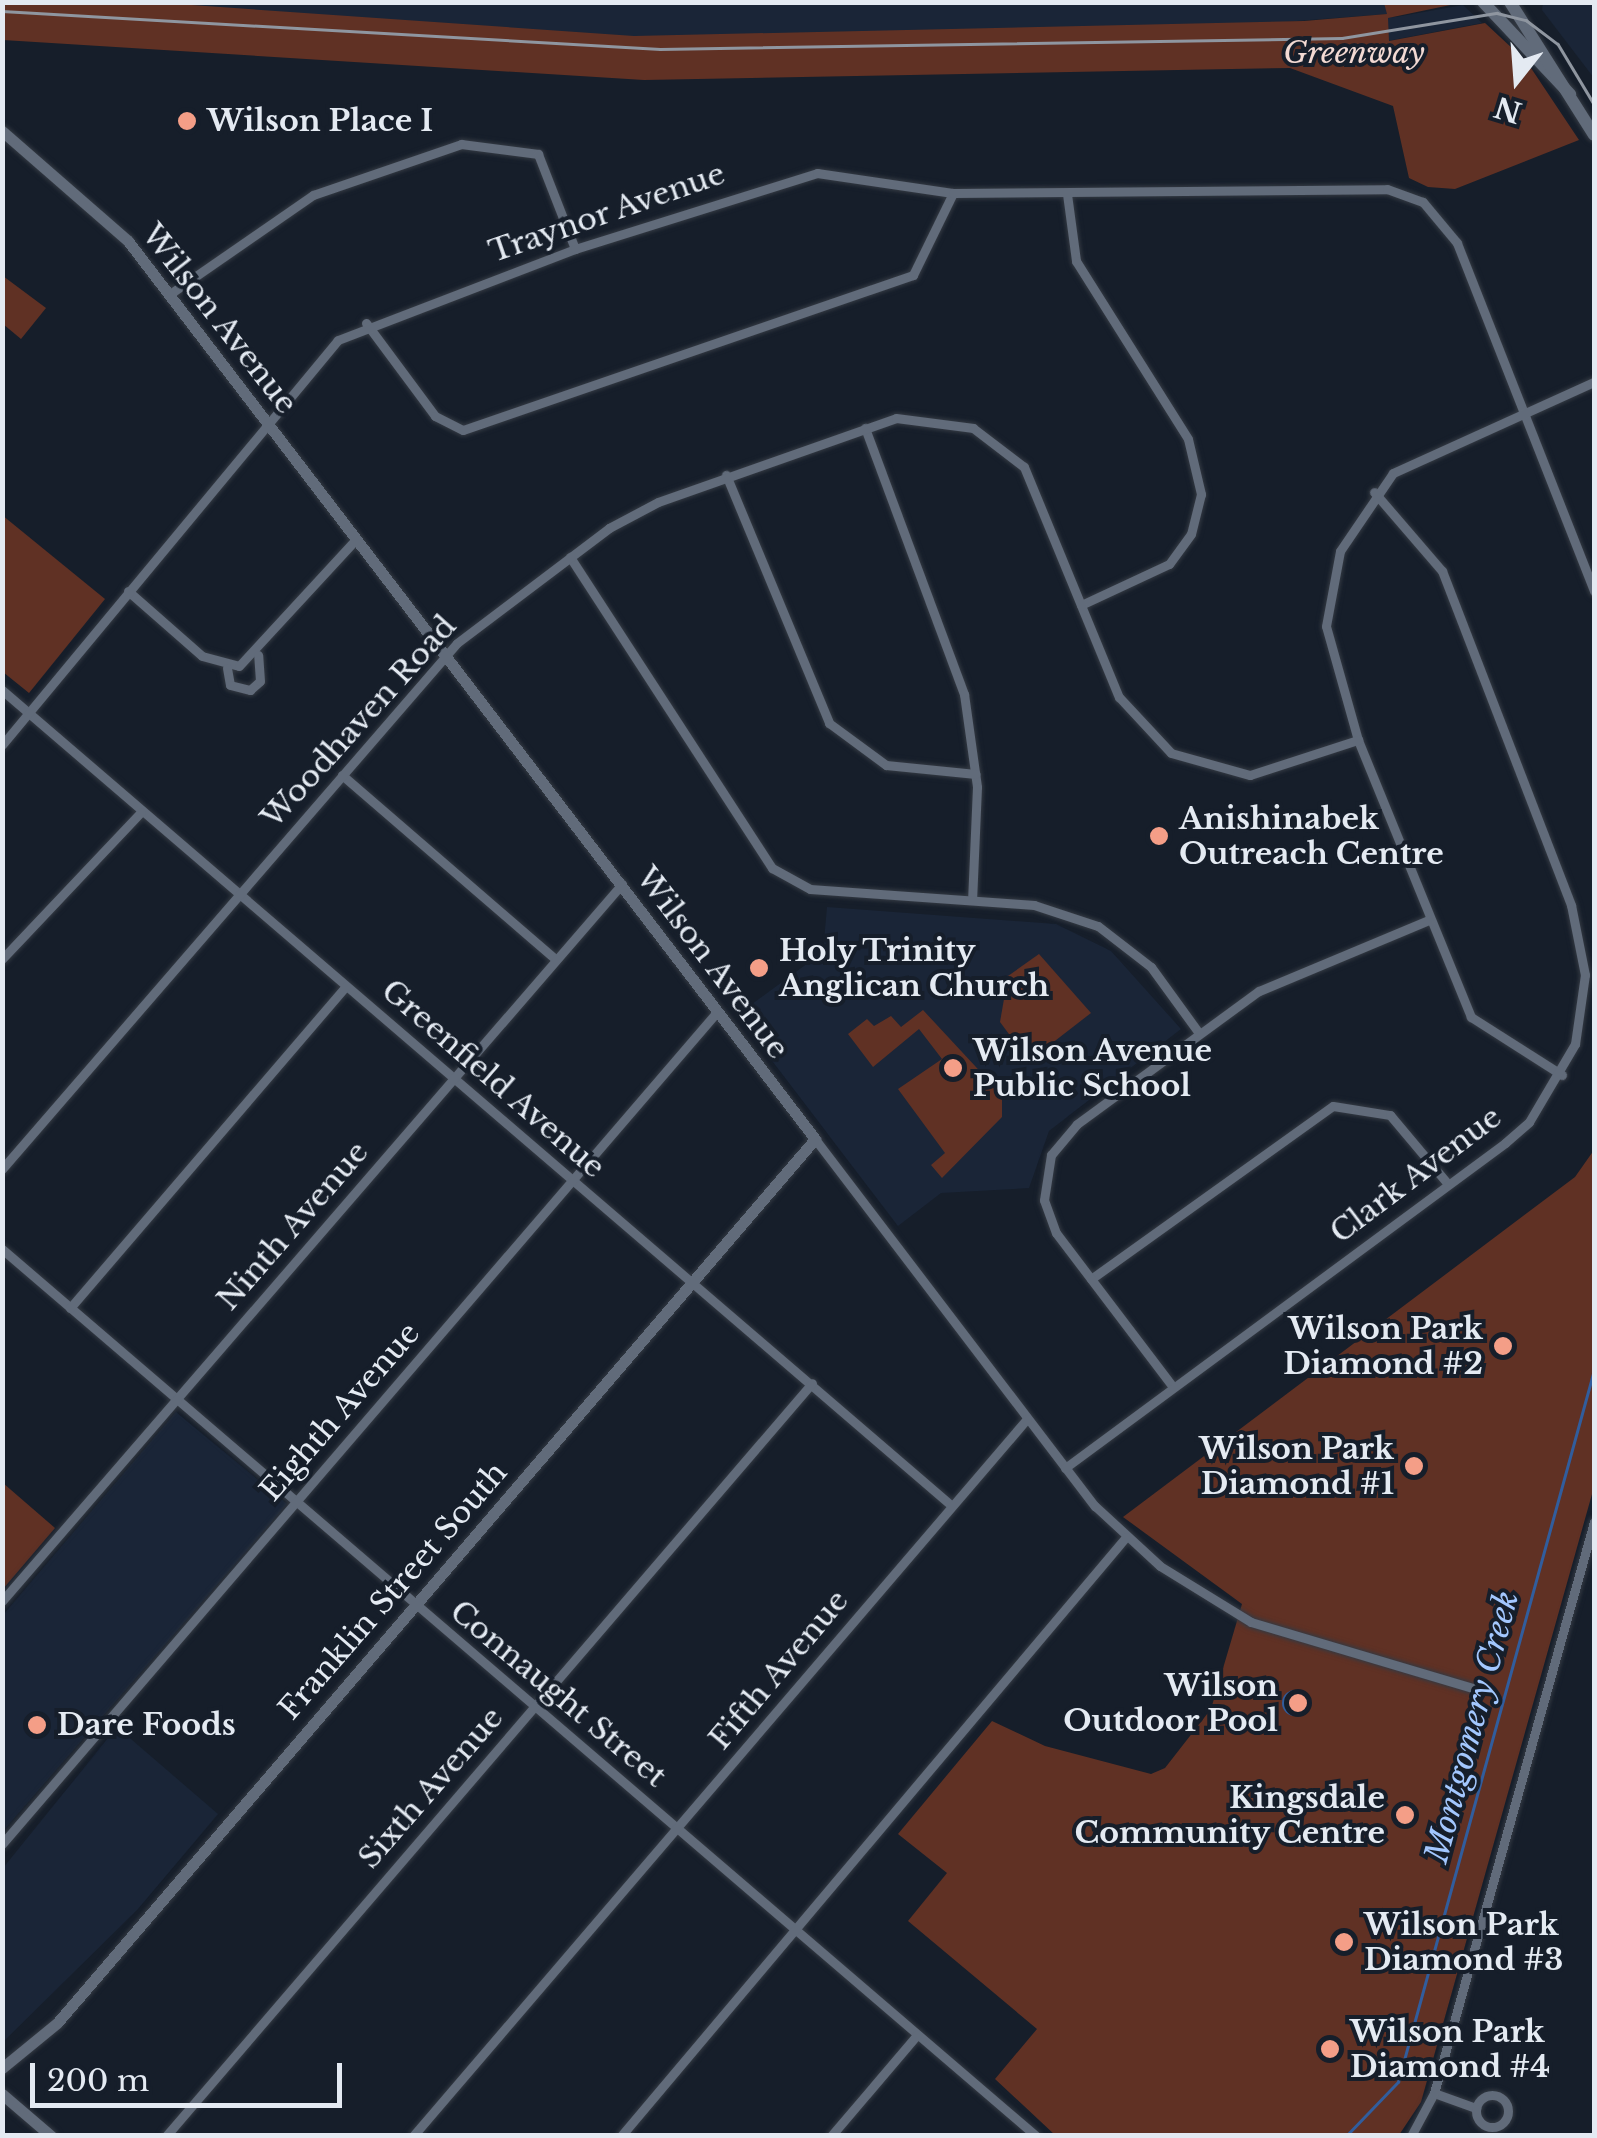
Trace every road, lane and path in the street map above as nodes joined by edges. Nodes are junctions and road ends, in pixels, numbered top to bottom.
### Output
1 (1510, 2) edge
2 (1488, 4) edge
3 (1572, 96) junction
4 (2, 131) edge
5 (1594, 136) edge
6 (954, 193) junction
7 (1067, 194) junction
8 (575, 249) junction
9 (170, 294) junction
10 (366, 323) junction
11 (1594, 382) edge
12 (1524, 410) junction
13 (266, 419) junction
14 (864, 428) junction
15 (726, 476) junction
16 (1374, 492) junction
17 (356, 539) junction
18 (570, 556) junction
19 (128, 591) junction
20 (1594, 591) edge
21 (1081, 605) junction
22 (258, 656) junction
23 (446, 656) junction
24 (226, 668) junction
25 (2, 690) edge
26 (29, 712) junction
27 (1358, 740) junction
28 (2, 745) edge
29 (976, 774) junction
30 (342, 775) junction
31 (140, 812) junction
32 (622, 884) junction
33 (238, 894) junction
34 (972, 900) junction
35 (1429, 920) junction
36 (554, 958) junction
37 (2, 959) edge
38 (346, 986) junction
39 (717, 1012) junction
40 (1199, 1033) junction
41 (1562, 1075) junction
42 (454, 1078) junction
43 (815, 1139) junction
44 (2, 1169) edge
45 (572, 1180) junction
46 (1448, 1184) junction
47 (2, 1249) edge
48 (1092, 1279) junction
49 (692, 1282) junction
50 (70, 1308) junction
51 (812, 1382) junction
52 (1173, 1387) junction
53 (176, 1400) junction
54 (1027, 1419) junction
55 (1065, 1468) junction
56 (296, 1502) junction
57 (951, 1505) junction
58 (1594, 1522) edge
59 (1126, 1537) junction
60 (2, 1601) edge
61 (415, 1604) junction
62 (1476, 1690) dead end
63 (534, 1708) junction
64 (678, 1828) junction
65 (2, 1844) edge
66 (798, 1930) junction
67 (917, 2035) junction
68 (2, 2068) edge
69 (2, 2094) edge
70 (1434, 2094) junction
71 (1476, 2108) dead end
72 (1035, 2135) edge
73 (51, 2136) edge
74 (166, 2136) edge
75 (412, 2136) edge
76 (621, 2136) edge
77 (831, 2136) edge
78 (1411, 2136) edge

1 - 3 main road
2 - 3 main road
3 - 5 main road
4 - 9 street, Wilson Avenue
6 - 7 street, Traynor Avenue
6 - 8 street, Traynor Avenue
6 - 10 street
7 - 12 street, Traynor Avenue
7 - 21 street
8 - 9 street
8 - 10 street, Traynor Avenue
9 - 13 street, Wilson Avenue
10 - 13 street, Traynor Avenue
11 - 12 street
12 - 16 street
12 - 20 street
13 - 17 street, Wilson Avenue
13 - 19 street, Traynor Avenue
14 - 15 street, Woodhaven Road
14 - 21 street, Woodhaven Road
14 - 29 street
15 - 18 street, Woodhaven Road
15 - 29 street
16 - 27 street
16 - 41 street, Clark Avenue
17 - 22 street
17 - 23 street, Wilson Avenue
18 - 23 street, Woodhaven Road
18 - 34 street
19 - 24 street
19 - 26 street, Traynor Avenue
21 - 27 street, Woodhaven Road
22 - 24 street
22 - 24 street
23 - 30 street, Woodhaven Road
23 - 32 street, Wilson Avenue
25 - 26 street, Greenfield Avenue
26 - 28 street, Traynor Avenue
26 - 31 street, Greenfield Avenue
27 - 35 street
29 - 34 street
30 - 33 street, Woodhaven Road
30 - 36 street
31 - 33 street, Greenfield Avenue
31 - 37 street
32 - 36 street, Ninth Avenue
32 - 39 street, Wilson Avenue
33 - 38 street, Greenfield Avenue
33 - 44 street, Woodhaven Road
34 - 40 street
35 - 40 street
35 - 41 street
36 - 42 street, Ninth Avenue
38 - 42 street, Greenfield Avenue
38 - 50 street
39 - 43 street, Wilson Avenue
39 - 45 street, Eighth Avenue
40 - 48 street
41 - 46 street, Clark Avenue
42 - 45 street, Greenfield Avenue
42 - 53 street, Ninth Avenue
43 - 49 street, Franklin Street South
43 - 54 street, Wilson Avenue
45 - 49 street, Greenfield Avenue
45 - 56 street, Eighth Avenue
46 - 48 street
46 - 52 street, Clark Avenue
47 - 50 street, Connaught Street
48 - 52 street
49 - 51 street, Greenfield Avenue
49 - 61 street, Franklin Street South
50 - 53 street, Connaught Street
51 - 57 street, Greenfield Avenue
51 - 63 street, Sixth Avenue
52 - 55 street, Clark Avenue
53 - 56 street, Connaught Street
53 - 60 street, Ninth Avenue
54 - 55 street, Wilson Avenue
54 - 57 street, Fifth Avenue
55 - 59 street, Wilson Avenue
56 - 61 street, Connaught Street
56 - 65 street, Eighth Avenue
57 - 64 street, Fifth Avenue
58 - 70 street
59 - 62 street, Wilson Avenue
59 - 66 street
61 - 63 street, Connaught Street
61 - 68 street, Franklin Street South
63 - 64 street, Connaught Street
63 - 74 street, Sixth Avenue
64 - 66 street, Connaught Street
64 - 75 street, Fifth Avenue
66 - 67 street, Connaught Street
66 - 76 street
67 - 72 street, Connaught Street
67 - 77 street
69 - 73 street
70 - 71 street
70 - 78 street

